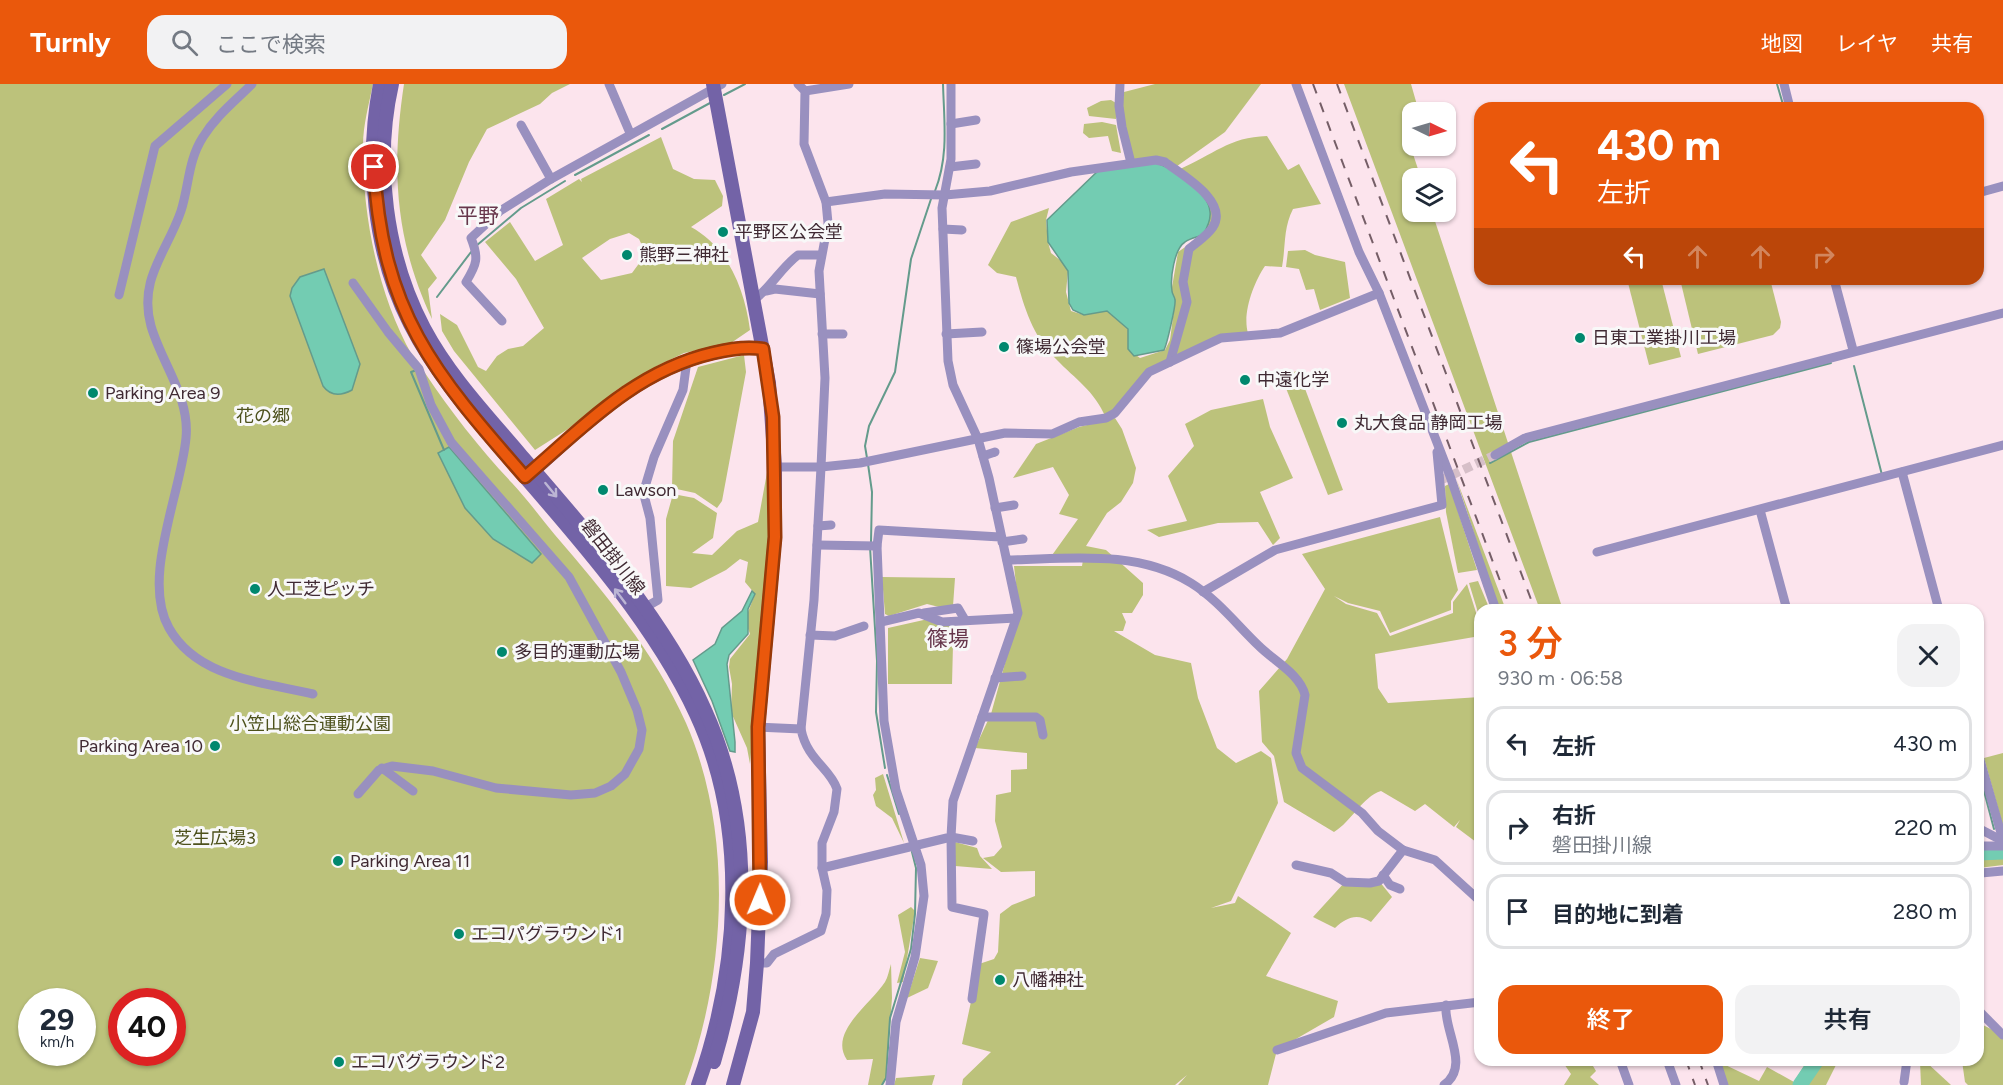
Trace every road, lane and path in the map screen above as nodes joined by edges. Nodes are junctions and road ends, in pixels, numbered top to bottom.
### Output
1 (227, 84) edge
2 (252, 84) edge
3 (380, 84) edge
4 (392, 84) edge
5 (609, 84) edge
6 (849, 84) edge
7 (951, 84) edge
8 (1120, 84) edge
9 (1296, 84) edge
10 (1784, 84) edge
11 (717, 85) edge
12 (802, 87) edge
13 (1788, 102) edge
14 (976, 120) dead end
15 (951, 124) junction
16 (521, 125) dead end
17 (630, 133) junction
18 (1131, 163) junction
19 (976, 164) dead end
20 (950, 167) junction
21 (551, 179) junction
22 (2003, 186) edge
23 (1984, 191) edge
24 (936, 194) junction
25 (826, 202) junction
26 (943, 229) junction
27 (962, 230) dead end
28 (821, 255) junction
29 (353, 283) dead end
30 (1836, 285) edge
31 (766, 291) junction
32 (1379, 292) junction
33 (820, 294) junction
34 (119, 295) dead end
35 (754, 300) junction
36 (2003, 313) edge
37 (502, 321) dead end
38 (982, 332) dead end
39 (822, 334) junction
40 (843, 334) dead end
41 (946, 334) junction
42 (763, 349) junction
43 (1853, 350) junction
44 (687, 360) junction
45 (1170, 362) junction
46 (978, 438) junction
47 (1436, 441) junction
48 (2003, 445) edge
49 (995, 452) dead end
50 (1495, 455) tunnel mouth
51 (983, 456) junction
52 (775, 467) junction
53 (821, 467) junction
54 (1902, 472) junction
55 (530, 473) junction
56 (1014, 505) dead end
57 (995, 508) junction
58 (1760, 510) junction
59 (831, 525) dead end
60 (818, 526) junction
61 (1001, 539) junction
62 (1023, 539) dead end
63 (817, 545) junction
64 (877, 546) junction
65 (1597, 552) dead end
66 (1007, 560) junction
67 (1203, 592) junction
68 (1494, 604) edge
69 (1784, 604) edge
70 (1937, 604) edge
71 (644, 609) junction
72 (1016, 618) junction
73 (881, 622) junction
74 (864, 626) dead end
75 (810, 635) junction
76 (1022, 676) dead end
77 (995, 678) junction
78 (313, 694) dead end
79 (982, 717) junction
80 (758, 727) junction
81 (801, 729) junction
82 (1043, 735) dead end
83 (382, 768) junction
84 (1984, 769) edge
85 (413, 791) dead end
86 (358, 794) dead end
87 (1998, 806) edge
88 (2000, 823) edge
89 (1984, 831) edge
90 (951, 837) junction
91 (2003, 840) edge
92 (973, 841) dead end
93 (916, 845) junction
94 (1984, 846) edge
95 (2003, 846) edge
96 (1403, 850) junction
97 (1296, 865) dead end
98 (822, 868) junction
99 (2003, 871) edge
100 (1984, 873) edge
101 (1383, 876) junction
102 (1400, 889) dead end
103 (1474, 896) edge
104 (757, 963) junction
105 (972, 999) dead end
106 (1474, 1003) edge
107 (1446, 1005) junction
108 (1984, 1017) edge
109 (2003, 1035) edge
110 (1277, 1050) dead end
111 (1622, 1066) edge
112 (1669, 1066) edge
113 (1718, 1066) edge
114 (1906, 1066) edge
115 (1904, 1082) dead end
116 (1448, 1084) edge
117 (698, 1085) edge
118 (708, 1085) edge
119 (733, 1085) edge
120 (890, 1085) edge
121 (1629, 1085) edge
122 (1676, 1085) edge
123 (1724, 1085) edge

1 - 34 street
2 - 78 street
3 - 55 main road, 磐田掛川線
4 - 55 main road, 磐田掛川線
5 - 17 street
6 - 12 street
7 - 15 street
8 - 18 street
9 - 32 street
10 - 13 street
11 - 17 street
11 - 35 main road
12 - 25 street
14 - 15 street
15 - 20 street
16 - 21 street
17 - 21 street
18 - 24 street
18 - 45 street
19 - 20 street
20 - 24 street
21 - 37 street
22 - 23 street
24 - 25 street
24 - 26 street
25 - 28 street
26 - 27 street
26 - 41 street
28 - 31 street
28 - 33 street
29 - 83 street
30 - 43 street
31 - 33 street
31 - 35 street
32 - 45 street
32 - 47 street
33 - 39 street
35 - 42 main road
36 - 43 street
38 - 41 street
39 - 40 street
39 - 53 street
41 - 46 street
42 - 44 main road
42 - 52 main road
43 - 50 street
44 - 55 main road
44 - 71 street
45 - 46 street
46 - 51 street
46 - 53 street
47 - 67 street
47 - 68 street
48 - 54 street
49 - 51 street
51 - 57 street
52 - 53 street
52 - 80 main road
53 - 60 street
54 - 58 street
54 - 70 street
55 -> 71 main road, 磐田掛川線
117 -> 55 main road, 磐田掛川線
56 - 57 street
57 - 61 street
58 - 65 street
58 - 69 street
59 - 60 street
60 - 63 street
61 - 62 street
61 - 64 street
61 - 66 street
63 - 64 street
63 - 75 street
64 - 73 street
66 - 67 street
66 - 72 street
67 - 96 street
71 - 118 main road, 磐田掛川線
72 - 73 street
72 - 77 street
73 - 93 street
74 - 75 street
75 - 81 street
76 - 77 street
77 - 79 street
79 - 82 street
79 - 90 street
80 - 81 street
80 - 104 main road
81 - 98 street
83 - 85 street
83 - 86 street
84 - 87 street
87 - 88 street
88 - 91 street
89 - 91 street
90 - 92 street
90 - 93 street
90 - 105 street
93 - 98 street
93 - 120 street
94 - 95 street
96 - 101 street
96 - 103 street
97 - 101 street
98 - 104 street
99 - 100 street
101 - 102 street
104 - 119 main road
106 - 107 street
107 - 110 street
107 - 116 street
108 - 109 street
111 - 121 street
112 - 122 street
113 - 123 street
114 - 115 street

